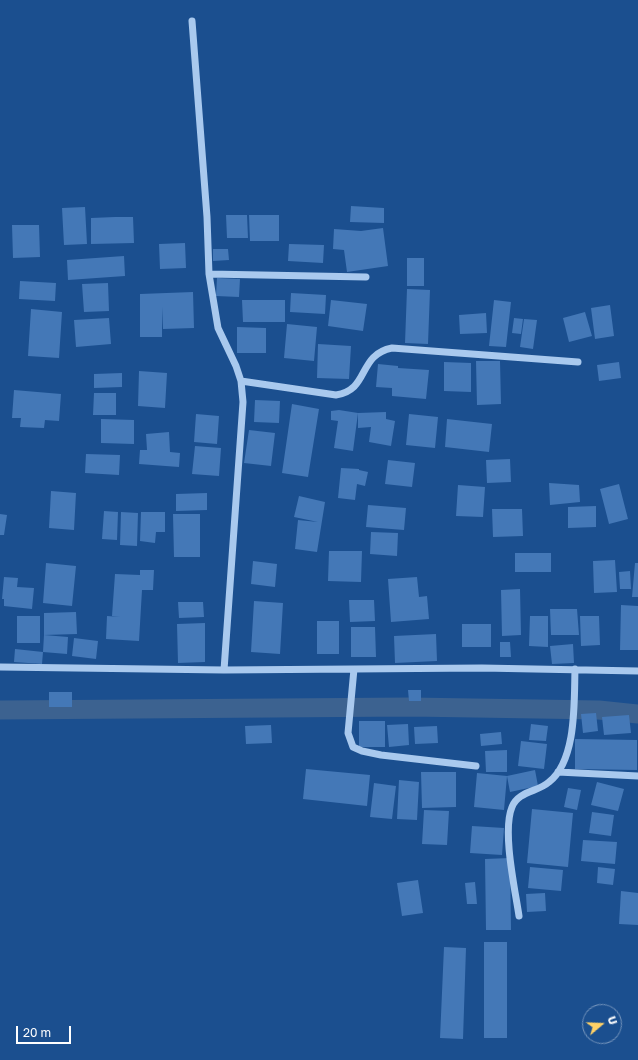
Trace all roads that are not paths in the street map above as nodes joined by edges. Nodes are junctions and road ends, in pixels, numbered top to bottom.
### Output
1 (192, 21) dead end
2 (209, 274) junction
3 (366, 277) dead end
4 (578, 362) dead end
5 (241, 381) junction
6 (0, 667) edge
7 (354, 669) junction
8 (575, 669) junction
9 (224, 670) junction
10 (638, 671) edge
11 (476, 766) dead end
12 (558, 772) junction
13 (638, 776) edge
14 (519, 916) dead end

1 - 2 street
2 - 3 street
2 - 5 street
4 - 5 street
5 - 9 street
6 - 9 street
7 - 8 street
7 - 9 street
7 - 11 street
8 - 10 street
8 - 12 street
12 - 13 street
12 - 14 street

